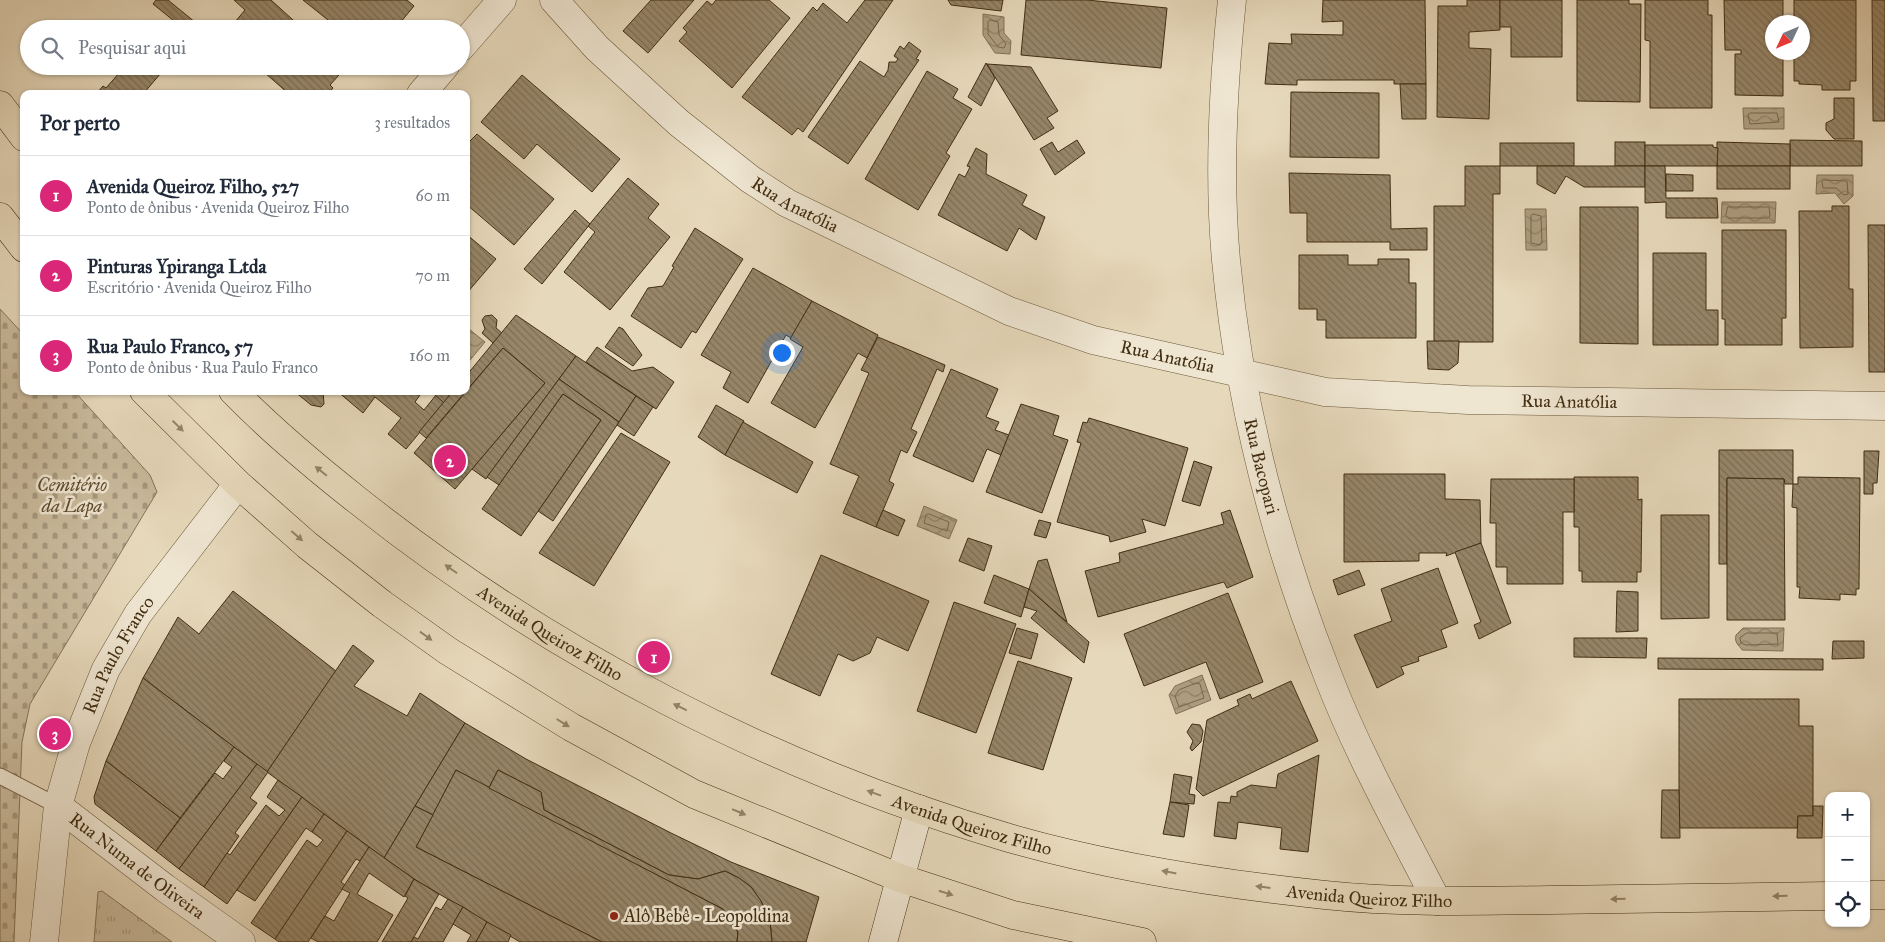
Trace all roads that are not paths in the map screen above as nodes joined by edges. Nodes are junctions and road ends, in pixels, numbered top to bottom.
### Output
1 (502, 0) edge
2 (554, 0) edge
3 (1232, 0) edge
4 (470, 37) edge
5 (437, 75) edge
6 (424, 90) edge
7 (0, 104) edge
8 (20, 132) edge
9 (0, 217) edge
10 (20, 243) edge
11 (1241, 374) junction
12 (148, 395) edge
13 (237, 395) edge
14 (1885, 406) edge
15 (238, 484) junction
16 (0, 776) edge
17 (58, 806) junction
18 (920, 810) junction
19 (900, 878) junction
20 (1870, 895) edge
21 (1885, 895) edge
22 (1825, 896) edge
23 (1436, 901) junction
24 (44, 942) edge
25 (241, 942) edge
26 (883, 942) edge
27 (1142, 942) edge

1 - 4 street
2 - 11 street, Rua Anatólia
3 - 11 street, Rua Bacopari
5 - 6 street
7 - 8 main road
9 - 10 main road
11 - 14 street, Rua Anatólia
11 - 23 street, Rua Bacopari
12 -> 15 main road
18 -> 13 main road, Avenida Queiroz Filho
15 - 17 street, Rua Paulo Franco
15 -> 19 main road
16 - 17 lane
17 - 24 street, Rua Paulo Franco
17 - 25 street, Rua Numa de Oliveira
18 - 19 street
23 -> 18 main road, Avenida Queiroz Filho
19 - 26 street
19 -> 27 main road
20 - 21 main road
22 -> 23 main road, Avenida Queiroz Filho

